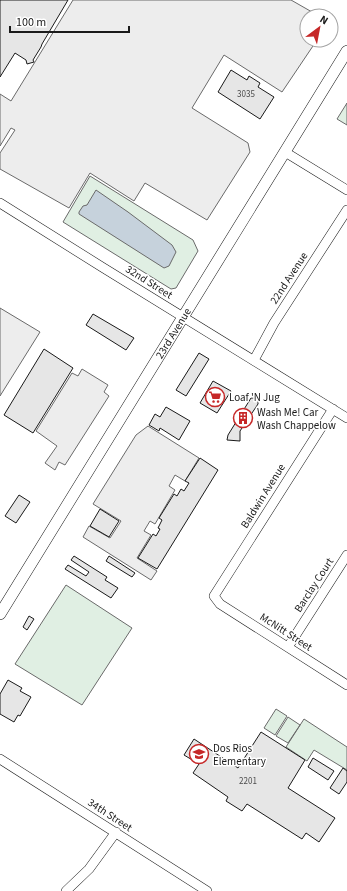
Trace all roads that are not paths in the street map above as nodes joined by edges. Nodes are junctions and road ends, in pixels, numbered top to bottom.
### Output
1 (347, 51) edge
2 (285, 152) junction
3 (347, 190) edge
4 (0, 203) edge
5 (347, 210) edge
6 (183, 317) junction
7 (254, 360) junction
8 (333, 409) junction
9 (346, 415) edge
10 (347, 555) edge
11 (214, 596) joint
12 (0, 614) edge
13 (288, 647) junction
14 (347, 685) edge
15 (0, 759) edge
16 (116, 832) junction
17 (68, 891) edge
18 (207, 891) edge

1 - 2 main road, 23rd Avenue
2 - 3 street
2 - 6 main road, 23rd Avenue
4 - 6 street, 32nd Street
5 - 7 street, 22nd Avenue
6 - 7 street, 32nd Street
6 - 12 main road, 23rd Avenue
7 - 8 street, 32nd Street
8 - 9 street, 32nd Street
8 - 11 street, Baldwin Avenue
10 - 13 street, Barclay Court
11 - 13 street, McNitt Street
13 - 14 street, McNitt Street
15 - 16 street, 34th Street
16 - 17 street
16 - 18 street, 34th Street

